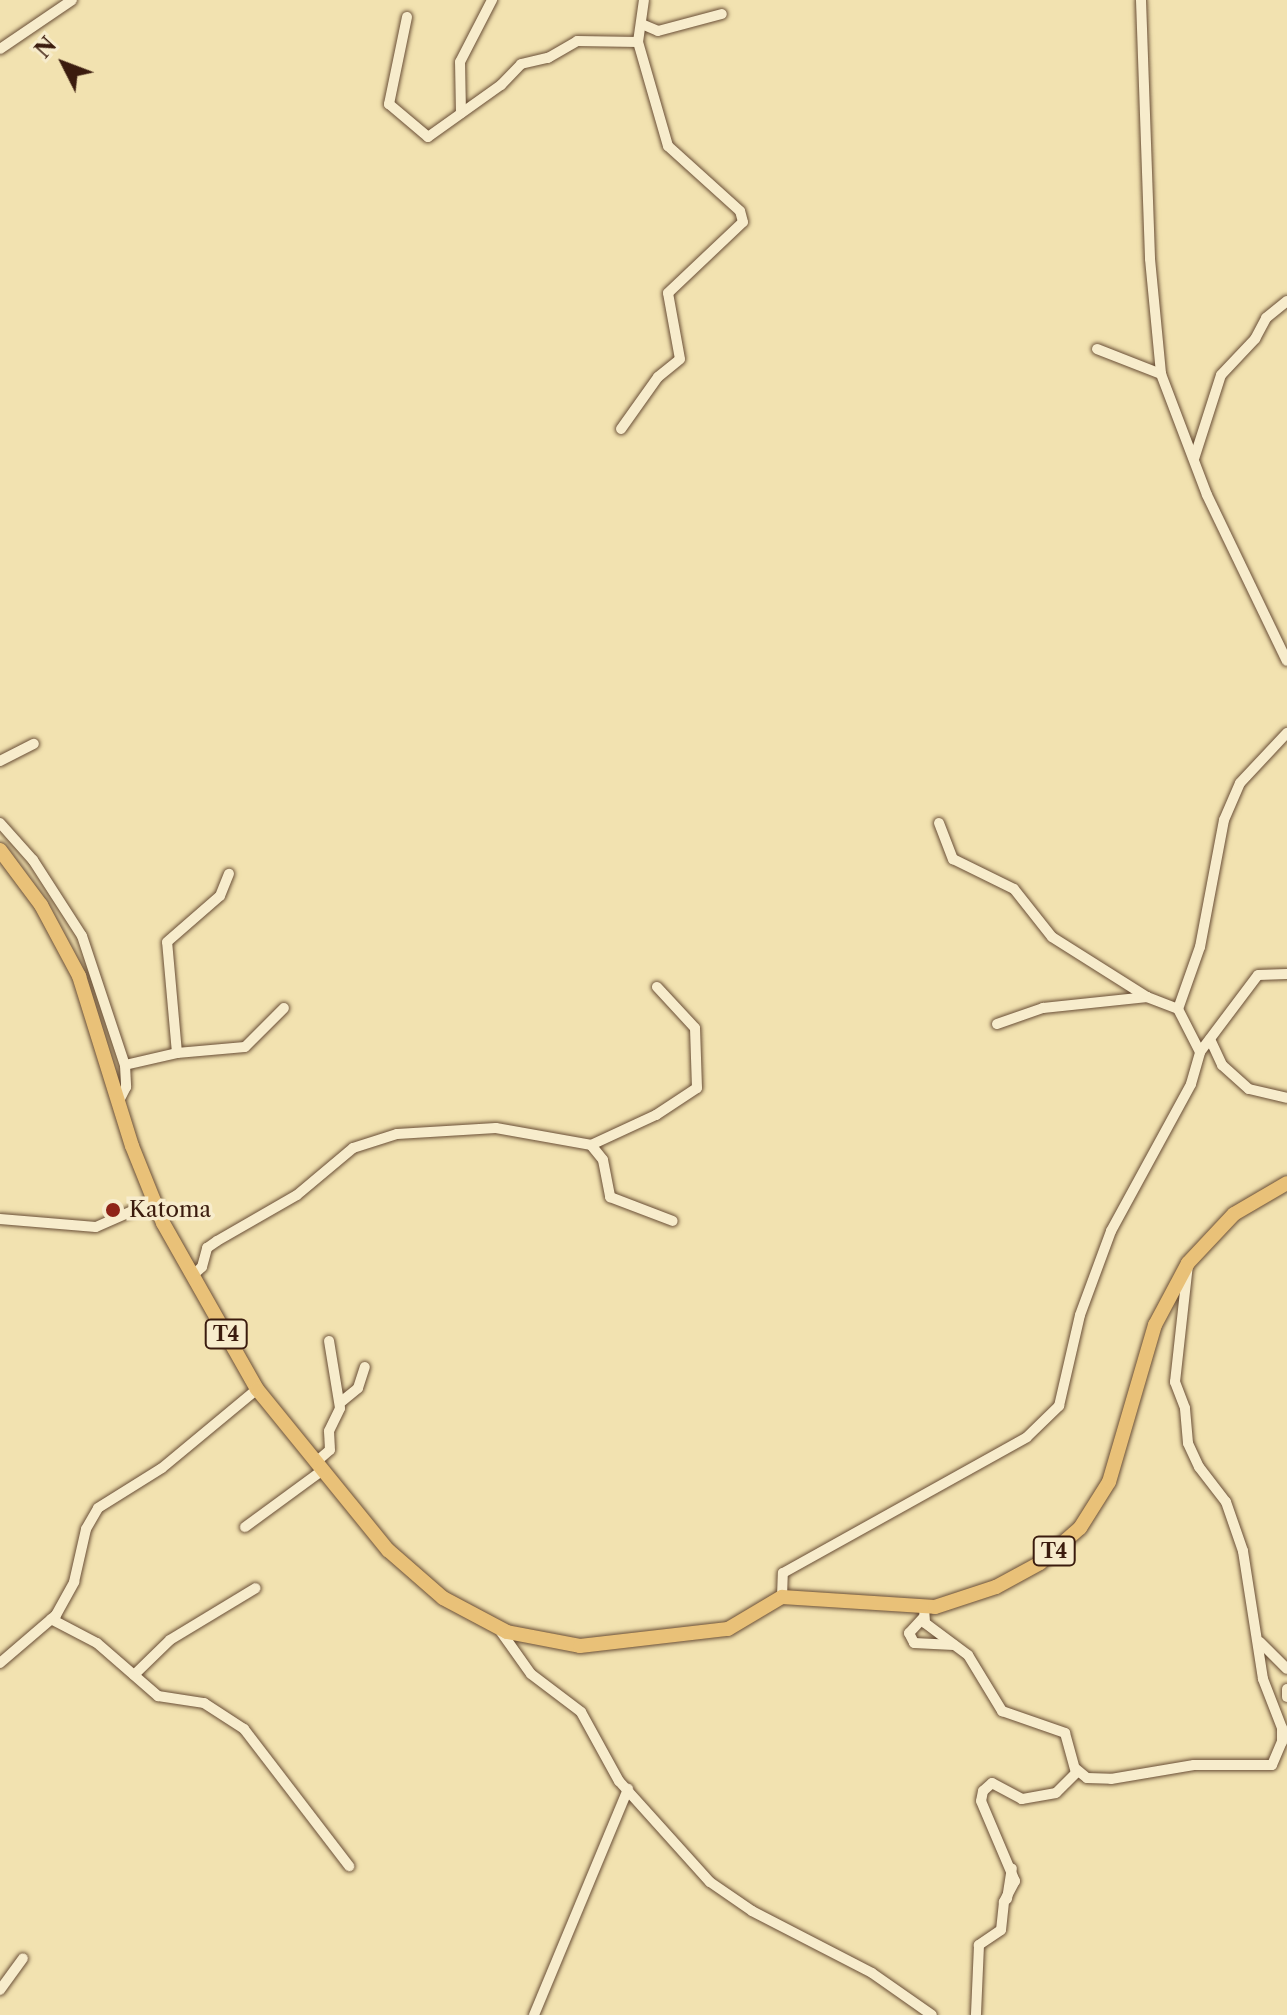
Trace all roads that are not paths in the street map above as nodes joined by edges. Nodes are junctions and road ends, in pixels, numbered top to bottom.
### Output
1 (72, 0) edge
2 (492, 0) edge
3 (644, 0) edge
4 (1141, 0) edge
5 (722, 14) dead end
6 (407, 17) dead end
7 (644, 25) junction
8 (638, 42) junction
9 (0, 49) edge
10 (461, 113) junction
11 (1287, 301) edge
12 (1097, 349) dead end
13 (1161, 374) junction
14 (621, 429) dead end
15 (1194, 459) junction
16 (1287, 661) edge
17 (1287, 733) edge
18 (34, 744) dead end
19 (0, 761) edge
20 (0, 823) edge
21 (939, 823) dead end
22 (0, 850) edge
23 (229, 874) dead end
24 (1287, 974) edge
25 (657, 987) dead end
26 (1147, 997) junction
27 (284, 1008) dead end
28 (1178, 1009) junction
29 (997, 1024) dead end
30 (1210, 1039) junction
31 (1200, 1052) junction
32 (177, 1053) junction
33 (125, 1065) junction
34 (1287, 1098) edge
35 (119, 1101) junction
36 (591, 1145) junction
37 (1287, 1183) edge
38 (155, 1201) junction
39 (0, 1219) edge
40 (673, 1221) dead end
41 (1188, 1263) junction
42 (193, 1275) junction
43 (329, 1341) dead end
44 (365, 1367) dead end
45 (257, 1389) junction
46 (341, 1402) junction
47 (320, 1466) junction
48 (245, 1527) dead end
49 (256, 1588) dead end
50 (782, 1597) junction
51 (924, 1613) junction
52 (51, 1619) junction
53 (498, 1627) junction
54 (1260, 1642) junction
55 (954, 1645) junction
56 (0, 1663) edge
57 (1287, 1669) edge
58 (134, 1675) junction
59 (1287, 1689) edge
60 (1287, 1697) edge
61 (1285, 1730) edge
62 (1076, 1769) junction
63 (628, 1789) junction
64 (349, 1866) dead end
65 (23, 1958) dead end
66 (0, 1990) edge
67 (534, 2015) edge
68 (932, 2015) edge
69 (976, 2015) edge

1 - 9 street
2 - 10 street
3 - 7 street
4 - 13 street
5 - 7 street
6 - 10 street
7 - 8 street
8 - 10 street
8 - 14 street
11 - 15 street
12 - 13 street
13 - 15 street
15 - 16 street
17 - 28 street
18 - 19 street
20 - 33 street
21 - 26 street
22 - 35 highway, T4
23 - 32 street
24 - 30 street
25 - 36 street
26 - 28 street
26 - 29 street
27 - 32 street
28 - 31 street
30 - 31 street
30 - 34 street
31 - 50 street
32 - 33 street
33 - 35 street
35 - 38 highway, T4
36 - 40 street
36 - 42 street
37 - 41 highway, T4
38 - 39 street
38 - 42 highway, T4
41 - 51 highway, T4
41 - 54 street
42 - 45 highway, T4
43 - 46 street
44 - 46 street
45 - 47 highway, T4
45 - 52 street
46 - 47 street
47 - 48 street
47 - 53 highway, T4
49 - 58 street
50 - 51 highway, T4
50 - 53 highway, T4
51 - 55 street
51 - 55 street
52 - 56 street
52 - 58 street
53 - 63 street
54 - 57 street
54 - 61 street
55 - 62 street
58 - 64 street
59 - 60 street
61 - 62 street
62 - 69 street
63 - 67 street
63 - 68 street
65 - 66 street

